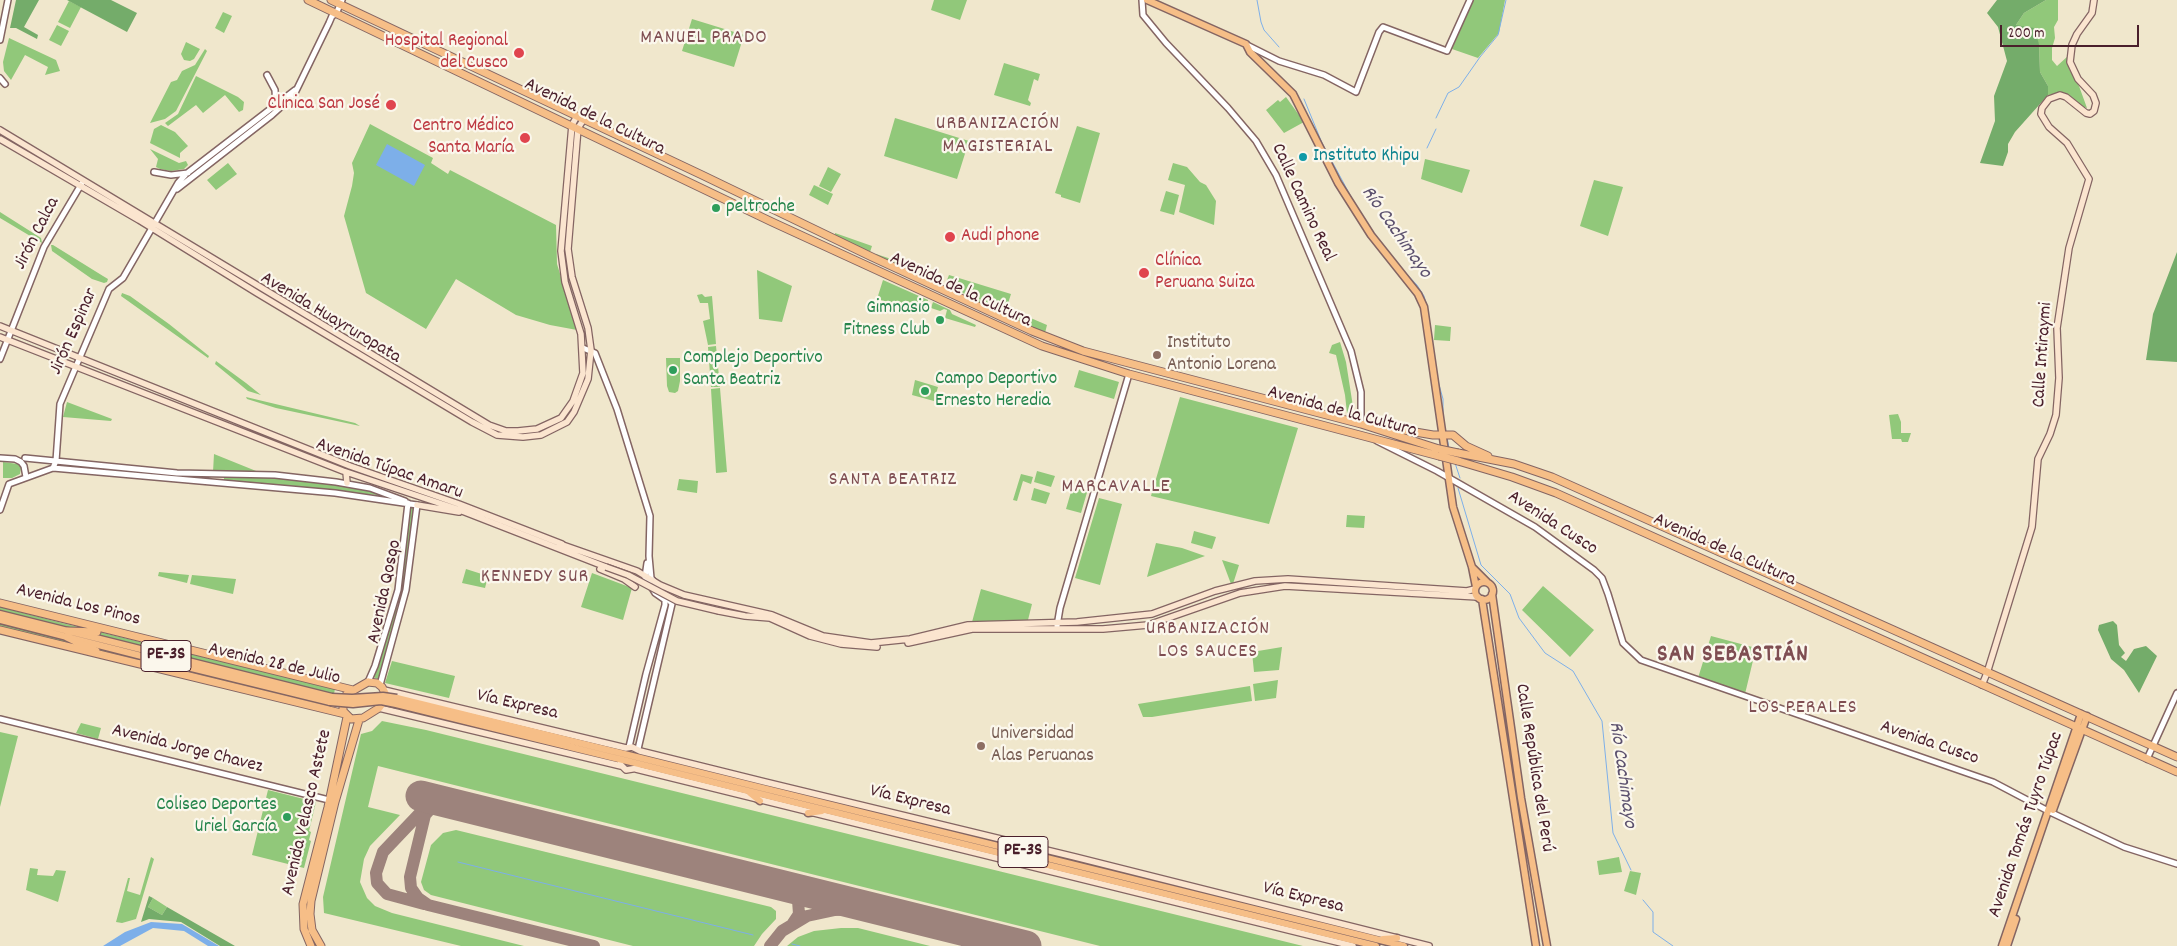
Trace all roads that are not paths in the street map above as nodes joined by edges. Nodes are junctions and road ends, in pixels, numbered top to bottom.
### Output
1 (8, 0) edge
2 (308, 0) edge
3 (1142, 0) edge
4 (1147, 0) edge
5 (1470, 0) edge
6 (2094, 0) edge
7 (337, 1) edge
8 (333, 14) junction
9 (0, 40) edge
10 (1246, 44) junction
11 (267, 75) dead end
12 (0, 78) edge
13 (5, 84) dead end
14 (295, 90) junction
15 (276, 104) junction
16 (275, 113) junction
17 (580, 118) junction
18 (575, 127) junction
19 (0, 130) edge
20 (0, 139) edge
21 (154, 172) dead end
22 (197, 172) junction
23 (186, 174) junction
24 (82, 183) junction
25 (176, 190) junction
26 (154, 225) junction
27 (0, 326) edge
28 (11, 331) junction
29 (0, 337) edge
30 (7, 340) junction
31 (583, 348) junction
32 (591, 350) junction
33 (0, 358) edge
34 (80, 358) junction
35 (76, 366) junction
36 (1129, 374) junction
37 (1179, 377) junction
38 (1177, 387) junction
39 (1269, 401) junction
40 (1267, 410) junction
41 (1360, 424) junction
42 (488, 427) junction
43 (1445, 434) junction
44 (1370, 437) junction
45 (1440, 450) junction
46 (0, 458) edge
47 (25, 458) dead end
48 (56, 461) junction
49 (1498, 461) junction
50 (53, 468) junction
51 (347, 473) junction
52 (1448, 477) junction
53 (26, 478) junction
54 (347, 483) junction
55 (408, 503) junction
56 (417, 505) junction
57 (0, 510) edge
58 (463, 511) junction
59 (1638, 516) junction
60 (1633, 529) junction
61 (1677, 533) junction
62 (560, 544) junction
63 (551, 545) junction
64 (1673, 547) junction
65 (649, 556) junction
66 (647, 563) junction
67 (607, 566) junction
68 (1472, 567) junction
69 (637, 571) junction
70 (1763, 572) junction
71 (644, 575) junction
72 (651, 578) junction
73 (1487, 582) junction
74 (1758, 584) junction
75 (635, 587) dead end
76 (1475, 588) junction
77 (1492, 594) junction
78 (1480, 598) junction
79 (0, 603) edge
80 (719, 609) junction
81 (0, 614) edge
82 (763, 614) junction
83 (0, 620) edge
84 (1882, 624) junction
85 (1057, 626) junction
86 (0, 630) edge
87 (68, 634) junction
88 (122, 634) junction
89 (134, 637) junction
90 (1876, 638) junction
91 (112, 658) junction
92 (183, 660) junction
93 (128, 662) junction
94 (174, 664) junction
95 (648, 666) junction
96 (657, 669) junction
97 (1987, 673) junction
98 (368, 682) junction
99 (1982, 685) junction
100 (382, 687) junction
101 (353, 690) junction
102 (2177, 693) edge
103 (331, 699) junction
104 (396, 701) joint
105 (379, 708) junction
106 (2084, 715) junction
107 (346, 716) junction
108 (0, 719) edge
109 (359, 720) junction
110 (2079, 729) junction
111 (2152, 745) junction
112 (639, 750) junction
113 (623, 754) junction
114 (2177, 757) edge
115 (2146, 759) junction
116 (640, 764) junction
117 (2177, 772) edge
118 (764, 782) junction
119 (748, 788) junction
120 (813, 794) junction
121 (760, 800) junction
122 (332, 801) junction
123 (827, 807) junction
124 (808, 812) junction
125 (2050, 812) junction
126 (2177, 864) edge
127 (1397, 938) junction
128 (1377, 944) edge
129 (311, 946) edge
130 (321, 946) edge
131 (1353, 946) edge
132 (1404, 946) edge
133 (1429, 946) edge
134 (1536, 946) edge
135 (1547, 946) edge
136 (2002, 946) edge
137 (2007, 946) edge

1 - 9 street
2 - 8 highway, Avenida de la Cultura
3 - 41 street, Calle Camino Real
4 - 10 main road
5 - 10 street
6 - 97 main road, Calle Intiraymi
7 - 8 street
7 - 17 highway, Avenida de la Cultura
8 - 14 street
8 - 18 highway, Avenida de la Cultura
10 - 43 main road
11 - 15 street
12 - 13 street
14 - 15 street
14 - 16 street
15 - 16 street
15 - 23 street
16 - 22 street
17 - 18 main road
17 - 37 highway, Avenida de la Cultura
18 - 31 main road, Avenida Huayruropata
18 - 32 main road, Avenida Huayruropata
18 - 36 highway, Avenida de la Cultura
19 - 24 main road, Avenida Huayruropata
20 - 24 main road, Avenida Huayruropata
21 - 23 street
22 - 23 street
22 - 25 street
23 - 25 street, Jirón Espinar
24 - 26 main road, Avenida Huayruropata
24 - 28 street, Jirón Calca
25 - 26 street, Jirón Espinar
26 - 34 street, Jirón Espinar
26 - 42 main road, Avenida Huayruropata
27 - 28 main road, Avenida Túpac Amaru
28 - 30 street, Jirón Calca
28 - 34 main road, Avenida Túpac Amaru
29 - 30 main road, Avenida Túpac Amaru
30 - 33 street
30 - 35 main road, Avenida Túpac Amaru
31 - 32 street
31 - 42 main road, Avenida Huayruropata
32 - 42 main road, Avenida Huayruropata
32 - 65 street
34 - 35 street, Jirón Espinar
34 - 62 main road, Avenida Túpac Amaru
35 - 48 street, Jirón Espinar
35 - 51 main road, Avenida Túpac Amaru
36 - 38 highway, Avenida de la Cultura
36 - 85 street
37 - 38 highway
37 - 39 highway, Avenida de la Cultura
38 - 40 highway, Avenida de la Cultura
39 - 40 highway
39 - 41 highway, Avenida de la Cultura
40 - 44 highway, Avenida de la Cultura
41 - 43 highway
41 - 45 highway, Avenida de la Cultura
43 - 45 main road
43 - 49 highway
44 - 45 highway, Avenida de la Cultura
44 - 52 street, Avenida Cusco
45 - 49 highway, Avenida de la Cultura, bridge
45 - 52 main road
45 - 60 highway, Avenida de la Cultura, bridge
46 - 53 street
47 - 48 street
48 - 50 street, Jirón Espinar
48 - 54 street
49 - 59 highway, Avenida de la Cultura
50 - 53 street
50 - 55 street
51 - 54 main road
51 - 58 main road, Avenida Túpac Amaru
52 - 68 main road
52 - 125 street, Avenida Cusco
53 - 57 street
54 - 55 street
55 - 56 street
55 - 98 street, Avenida Qosqo
56 - 58 main road
56 - 100 street, Avenida Qosqo
58 - 63 main road, Avenida Túpac Amaru
59 - 60 highway
59 - 61 highway, Avenida de la Cultura
60 - 64 highway, Avenida de la Cultura
61 - 64 highway
61 - 70 highway, Avenida de la Cultura
62 - 67 main road, Avenida Túpac Amaru
62 - 69 main road
63 - 67 main road, Avenida Túpac Amaru
63 - 75 main road
64 - 74 highway, Avenida de la Cultura
65 - 66 street
65 - 72 street
66 - 69 street
66 - 71 street
67 - 80 main road, bridge
68 - 73 main road
68 - 76 main road
69 - 71 main road
70 - 74 highway
70 - 84 highway, Avenida de la Cultura
71 - 72 main road
71 - 95 street
72 - 82 main road
72 - 96 street
73 - 76 main road
73 - 77 main road
74 - 90 highway, Avenida de la Cultura
76 - 78 main road
76 - 85 main road
77 - 78 main road
77 - 135 main road, Calle República del Perú
78 - 85 main road
78 - 134 main road, Calle República del Perú
79 - 88 highway, Avenida Los Pinos
80 - 82 main road
80 - 85 main road
81 - 87 main road, Avenida 28 de Julio / PE-3S
82 - 85 main road
83 - 87 main road, Avenida 28 de Julio / PE-3S
84 - 90 highway
84 - 97 highway, Avenida de la Cultura
86 - 91 highway, Avenida 28 de Julio
87 - 88 highway
87 - 91 highway
87 - 92 main road, Avenida 28 de Julio / PE-3S
87 - 94 main road, Avenida 28 de Julio / PE-3S
88 - 89 highway, Avenida Los Pinos
89 - 92 highway
89 - 101 highway, Avenida Los Pinos
90 - 99 highway, Avenida de la Cultura
91 - 93 highway, Avenida 28 de Julio
92 - 103 main road, Avenida 28 de Julio / PE-3S
93 - 94 highway
93 - 107 highway, Avenida 28 de Julio
94 - 103 main road, Avenida 28 de Julio / PE-3S
95 - 96 street
95 - 113 street
96 - 112 street
97 - 99 main road, Calle Intiraymi
97 - 106 highway, Avenida de la Cultura
98 - 100 highway
98 - 101 highway
99 - 110 highway, Avenida de la Cultura
100 - 105 highway
100 - 113 main road, Vía Expresa / PE-3S
101 - 107 highway
102 - 111 street
103 - 104 main road, Avenida 28 de Julio / PE-3S, bridge
104 - 113 main road, Vía Expresa / PE-3S
105 - 109 highway
105 - 113 main road, Vía Expresa / PE-3S
106 - 110 main road, Avenida Tomás Tuyro Túpac
106 - 111 highway, Avenida de la Cultura
107 - 109 highway
107 - 122 highway, Avenida Velasco Astete
108 - 122 street, Avenida Jorge Chavez
109 - 122 highway, Avenida Velasco Astete
110 - 115 highway, Avenida de la Cultura
110 - 125 main road, Avenida Tomás Tuyro Túpac
111 - 114 highway, Avenida de la Cultura
111 - 115 street
112 - 113 main road, Vía Expresa / PE-3S
112 - 116 main road
112 - 118 main road, Vía Expresa / PE-3S
113 - 116 main road, Vía Expresa / PE-3S
113 - 116 main road
115 - 117 highway, Avenida de la Cultura
116 - 119 main road, Vía Expresa / PE-3S
116 - 121 main road, Vía Expresa / PE-3S
118 - 119 main road
118 - 120 main road, Vía Expresa / PE-3S
119 - 121 main road
119 - 123 main road, Vía Expresa / PE-3S
120 - 123 main road
120 - 127 main road, Vía Expresa / PE-3S
121 - 124 main road, Vía Expresa / PE-3S
122 - 129 highway, Avenida Velasco Astete
122 - 130 highway, Avenida Velasco Astete
123 - 124 main road
123 - 128 main road, Vía Expresa / PE-3S
124 - 131 main road, Vía Expresa / PE-3S
125 - 126 street, Avenida Cusco
125 - 136 main road, Avenida Tomás Tuyro Túpac
125 - 137 main road, Avenida Tomás Tuyro Túpac
127 - 128 main road
127 - 133 main road, Vía Expresa / PE-3S
128 - 132 main road, Vía Expresa / PE-3S

